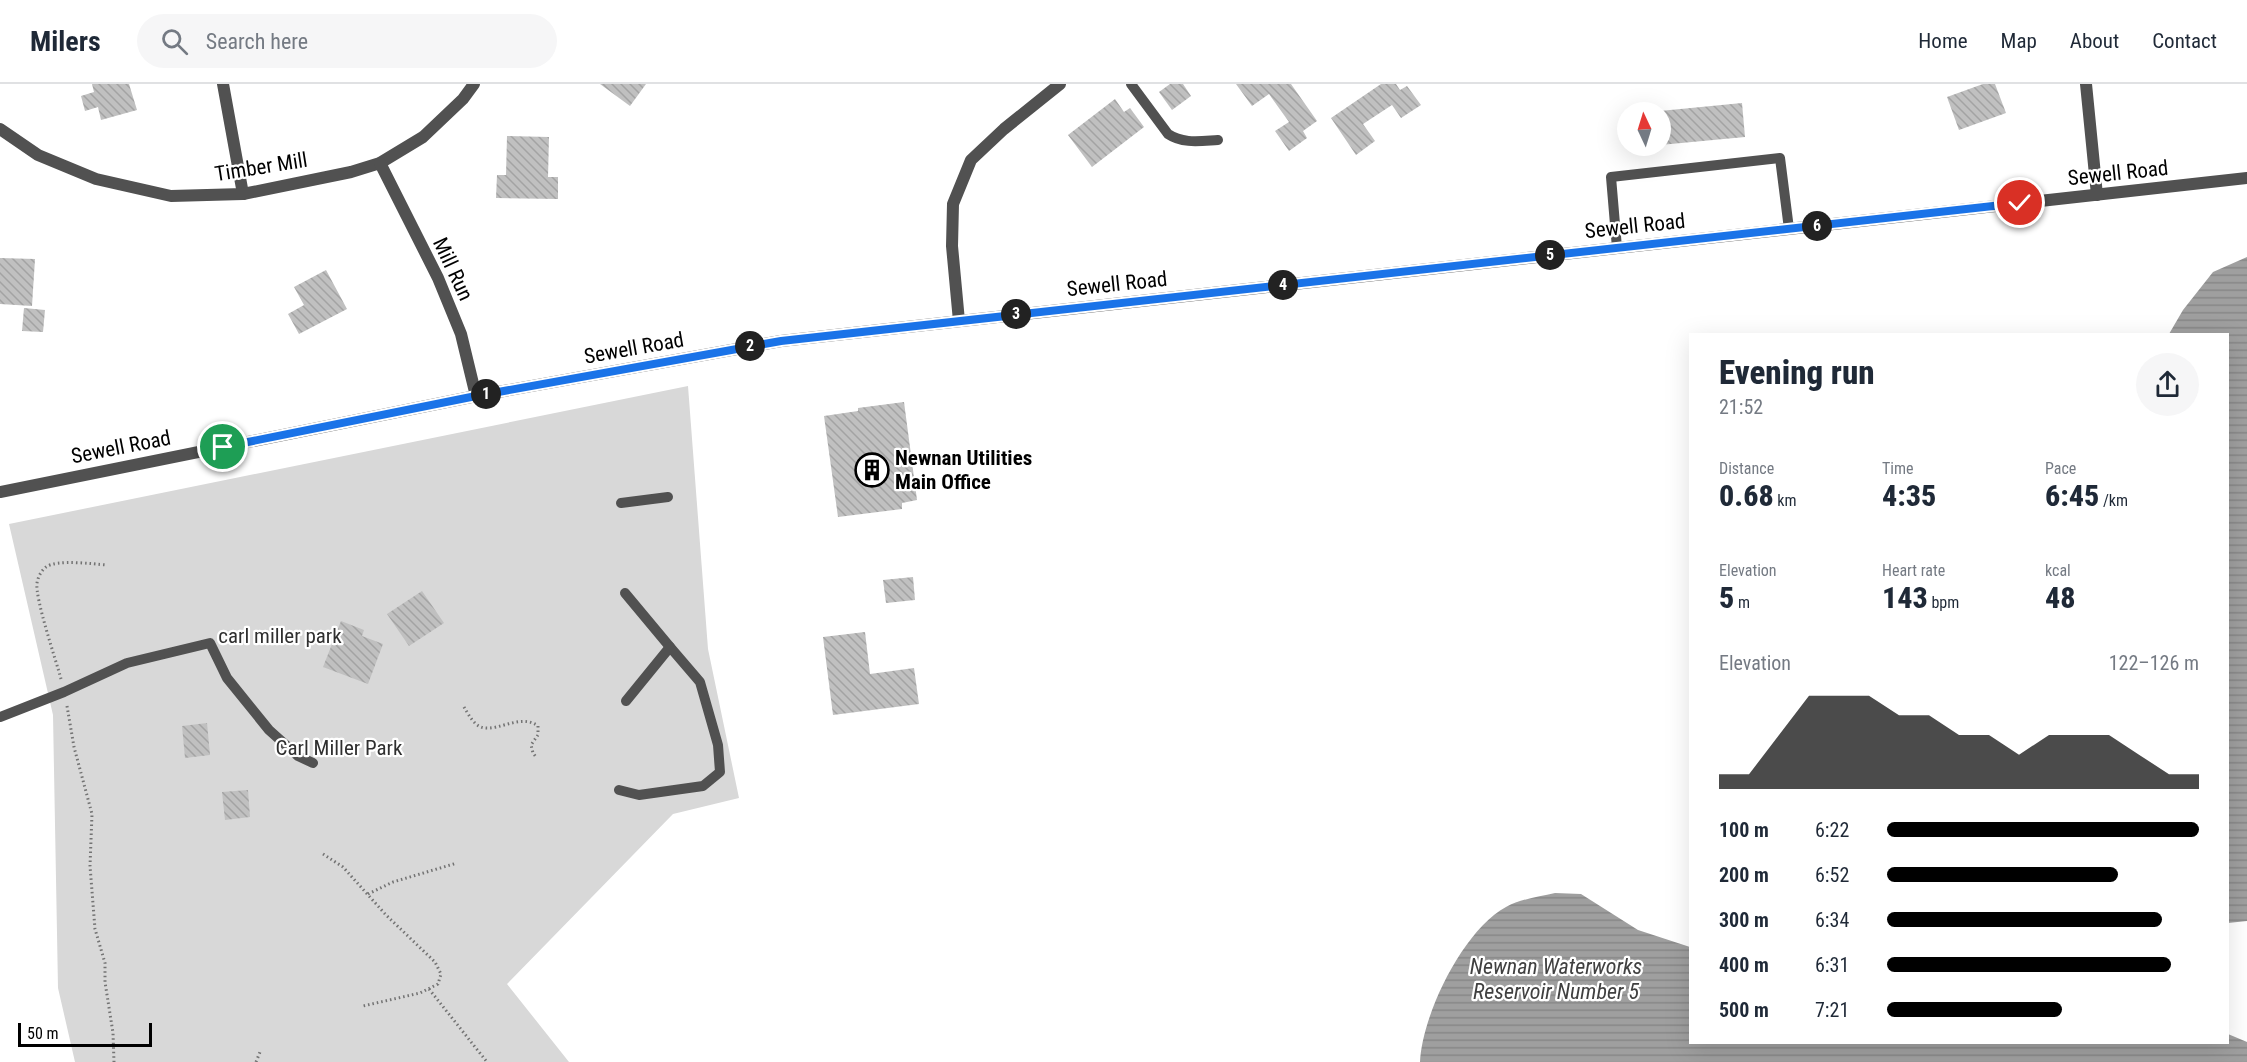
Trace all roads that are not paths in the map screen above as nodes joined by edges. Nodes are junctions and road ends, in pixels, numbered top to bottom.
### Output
1 (223, 84) edge
2 (474, 84) edge
3 (1060, 84) edge
4 (1131, 84) edge
5 (2086, 84) edge
6 (0, 129) edge
7 (1218, 140) dead end
8 (380, 163) junction
9 (2247, 178) edge
10 (243, 194) junction
11 (2097, 195) junction
12 (1790, 229) junction
13 (1617, 248) junction
14 (959, 321) junction
15 (476, 396) junction
16 (0, 492) edge
17 (668, 497) dead end
18 (621, 503) dead end
19 (625, 593) dead end
20 (670, 647) junction
21 (626, 701) dead end
22 (0, 717) edge
23 (314, 763) dead end
24 (619, 790) dead end

1 - 10 street
2 - 8 street, Timber Mill
3 - 14 street
4 - 7 lane
5 - 11 street
6 - 10 street, Timber Mill
8 - 10 street, Timber Mill
8 - 15 street, Mill Run
9 - 11 street, Sewell Road
11 - 12 street, Sewell Road
12 - 13 street, Sewell Road
12 - 13 lane
13 - 14 street, Sewell Road
14 - 15 street, Sewell Road
15 - 16 street, Sewell Road
17 - 18 lane
19 - 20 lane
20 - 21 lane
20 - 24 lane
22 - 23 lane

